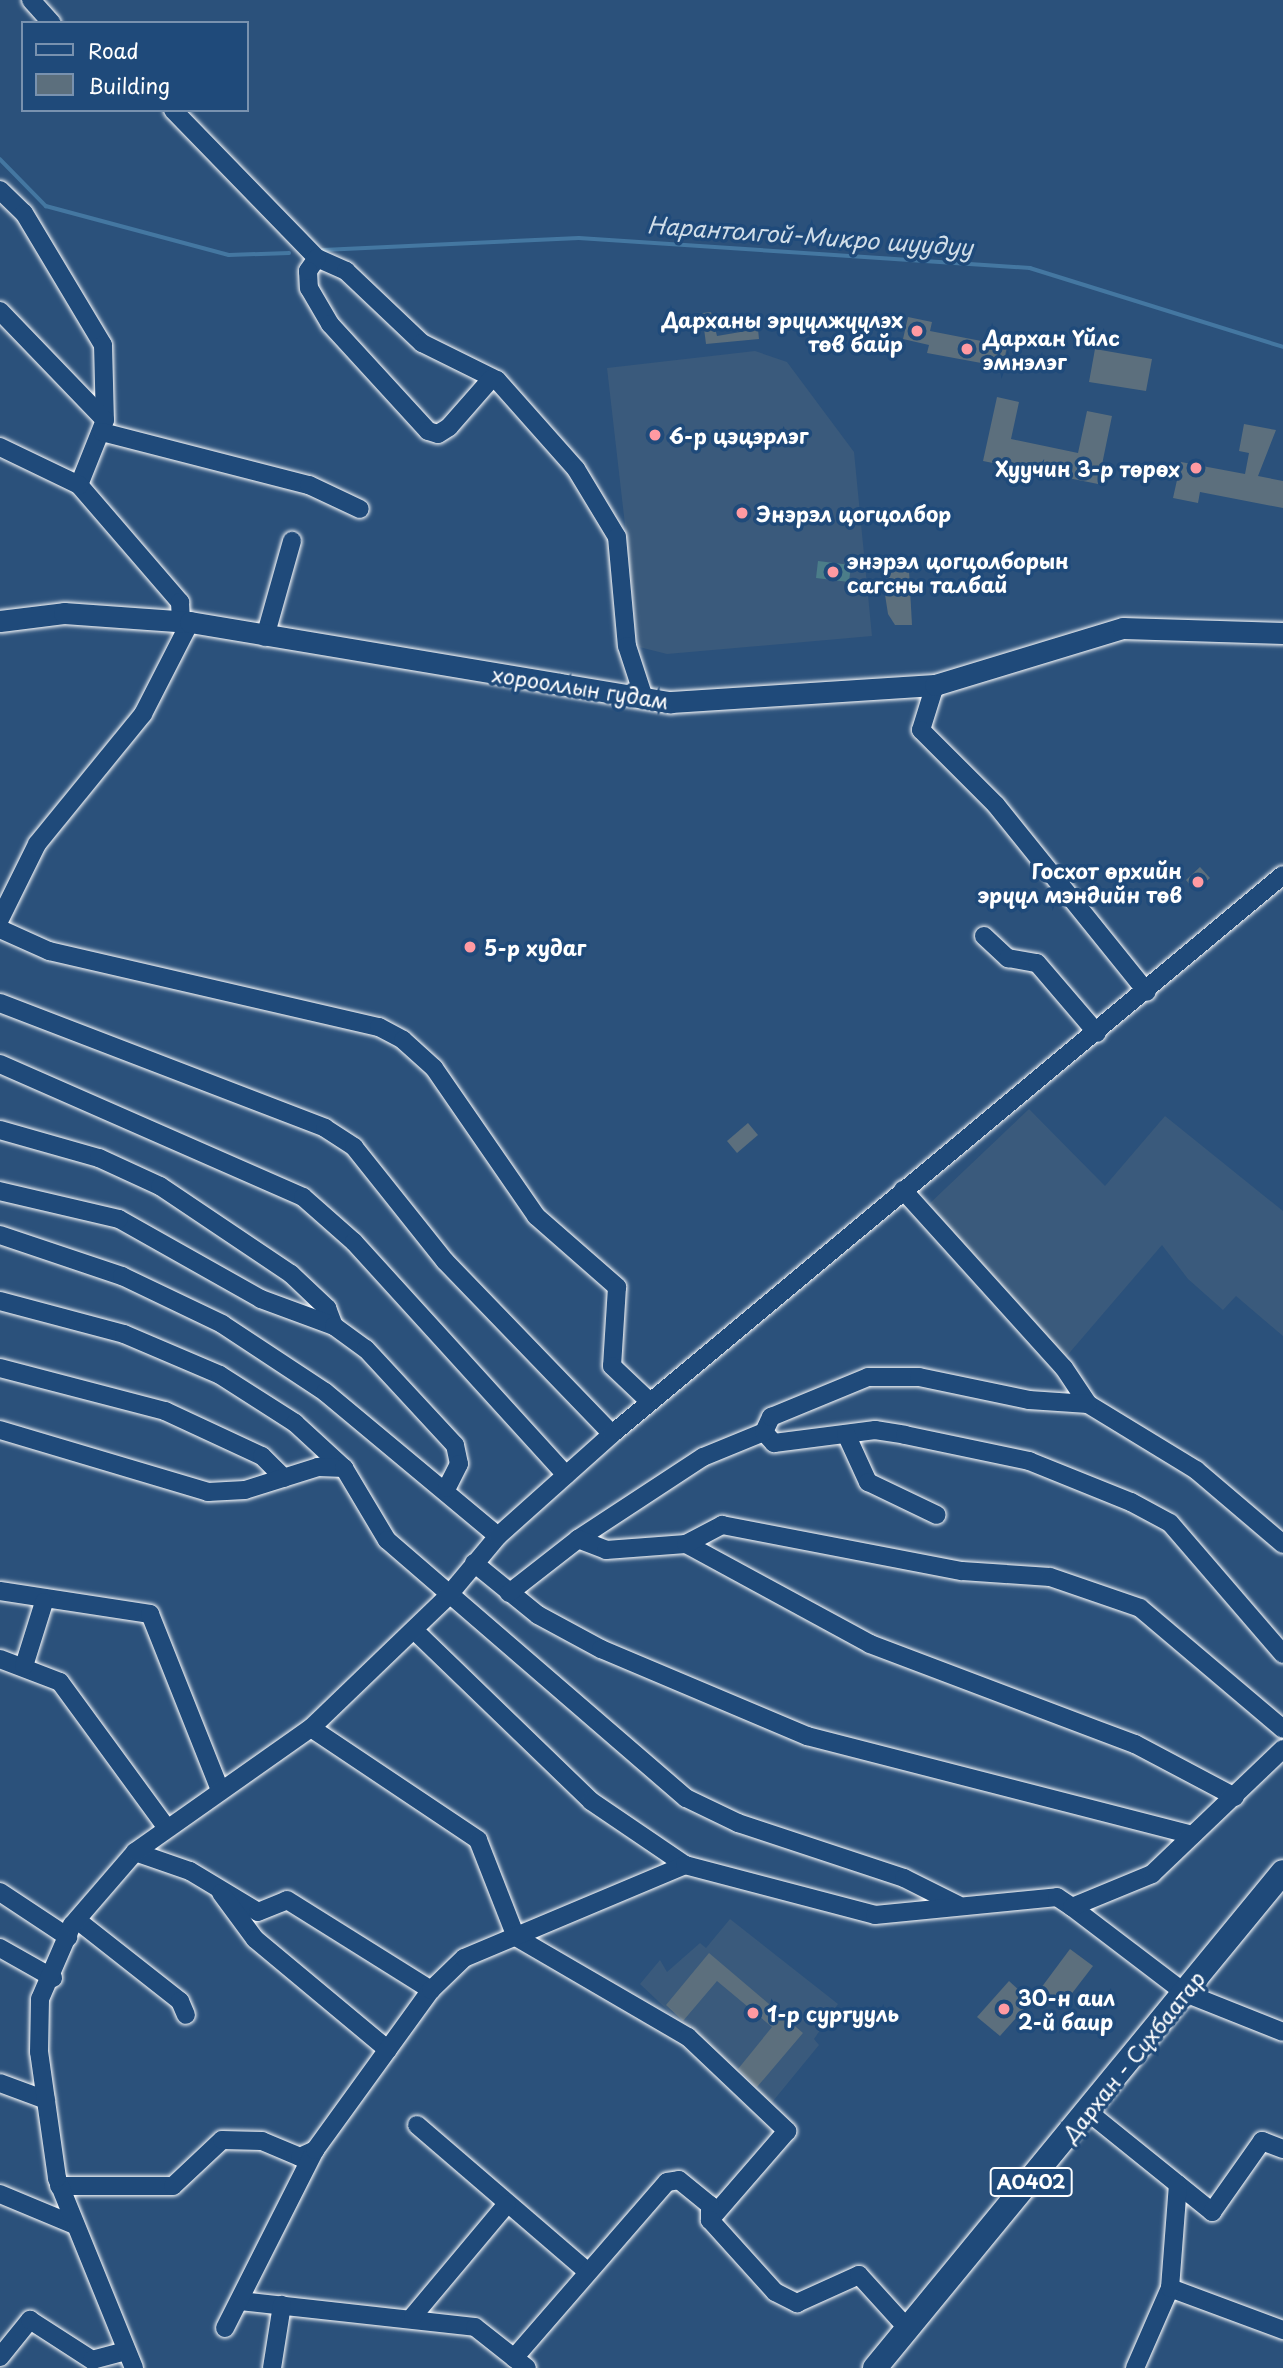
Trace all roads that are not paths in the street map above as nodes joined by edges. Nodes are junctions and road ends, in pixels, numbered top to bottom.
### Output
1 (31, 0) edge
2 (50, 21) edge
3 (175, 112) edge
4 (0, 190) edge
5 (317, 258) junction
6 (0, 311) edge
7 (492, 378) junction
8 (104, 426) junction
9 (0, 447) edge
10 (79, 485) junction
11 (360, 509) dead end
12 (292, 541) dead end
13 (0, 621) edge
14 (186, 622) junction
15 (1283, 633) edge
16 (265, 637) junction
17 (935, 685) junction
18 (644, 698) junction
19 (1283, 875) edge
20 (0, 919) edge
21 (0, 929) edge
22 (984, 936) dead end
23 (1147, 992) junction
24 (0, 1003) edge
25 (1097, 1032) junction
26 (0, 1064) edge
27 (0, 1130) edge
28 (903, 1189) junction
29 (0, 1191) edge
30 (0, 1235) edge
31 (0, 1301) edge
32 (334, 1326) junction
33 (0, 1368) edge
34 (650, 1402) junction
35 (1087, 1404) junction
36 (0, 1430) edge
37 (764, 1432) junction
38 (612, 1434) junction
39 (846, 1434) junction
40 (344, 1468) junction
41 (566, 1475) junction
42 (284, 1478) junction
43 (447, 1488) junction
44 (937, 1515) dead end
45 (498, 1536) junction
46 (578, 1539) junction
47 (686, 1544) junction
48 (1283, 1544) edge
49 (474, 1563) junction
50 (0, 1591) edge
51 (509, 1593) junction
52 (447, 1597) junction
53 (44, 1602) junction
54 (414, 1630) junction
55 (1283, 1654) edge
56 (0, 1659) edge
57 (24, 1666) junction
58 (311, 1728) junction
59 (1283, 1729) edge
60 (1283, 1749) edge
61 (220, 1790) junction
62 (1234, 1797) junction
63 (166, 1827) junction
64 (1193, 1835) junction
65 (135, 1852) junction
66 (685, 1866) junction
67 (1283, 1872) edge
68 (216, 1887) junction
69 (0, 1892) edge
70 (958, 1905) junction
71 (1072, 1907) junction
72 (76, 1920) junction
73 (68, 1937) junction
74 (516, 1937) junction
75 (0, 1948) edge
76 (52, 1978) junction
77 (431, 1990) junction
78 (1185, 1993) junction
79 (186, 2015) dead end
80 (1283, 2032) edge
81 (388, 2050) junction
82 (0, 2083) edge
83 (46, 2100) junction
84 (1087, 2111) junction
85 (417, 2125) dead end
86 (1283, 2149) edge
87 (315, 2150) junction
88 (1178, 2185) junction
89 (59, 2186) junction
90 (0, 2194) edge
91 (507, 2204) junction
92 (710, 2220) junction
93 (72, 2224) junction
94 (587, 2271) junction
95 (1170, 2288) junction
96 (240, 2301) junction
97 (282, 2305) junction
98 (414, 2316) junction
99 (225, 2328) dead end
100 (908, 2329) junction
101 (1283, 2330) edge
102 (0, 2357) edge
103 (130, 2360) edge
104 (521, 2363) edge
105 (272, 2368) edge
106 (875, 2368) edge
107 (1135, 2368) edge

1 - 2 street
3 - 5 street
4 - 8 street
5 - 7 street
5 - 7 street
6 - 8 street
7 - 18 street
8 - 10 street
8 - 11 street
9 - 10 street
10 - 14 street
12 - 16 street
13 - 14 main road, хорооллын гудам
14 - 16 main road, хорооллын гудам
14 - 20 street
15 - 17 main road, хорооллын гудам
16 - 18 main road, хорооллын гудам
17 - 18 main road, хорооллын гудам
17 - 23 street
19 - 23 street
21 - 34 street
22 - 25 street
23 - 25 street
24 - 38 street
25 - 28 street
26 - 41 street
27 - 32 street
28 - 34 street
28 - 35 street
29 - 32 street
30 - 43 street
31 - 40 street
32 - 43 street
33 - 42 street
34 - 38 street
35 - 37 street
35 - 48 street
36 - 42 street
37 - 39 street
37 - 46 street
38 - 41 street
39 - 44 street
39 - 55 street
40 - 42 street
40 - 52 street
41 - 45 street
43 - 45 street
45 - 49 street
46 - 47 street
46 - 51 street
47 - 59 street
47 - 62 street
49 - 51 street
49 - 52 street
50 - 53 street
51 - 64 street
52 - 54 street
52 - 70 street
53 - 57 street
53 - 61 street
54 - 58 street
54 - 66 street
56 - 57 street
57 - 63 street
58 - 61 street
58 - 74 street
60 - 62 street
61 - 63 street
62 - 64 street
63 - 65 street
64 - 71 street
65 - 68 street
65 - 72 street
66 - 70 street
66 - 74 street
67 - 78 highway, Дархан - Сүхбаатар / A0402
68 - 77 street
68 - 81 street
69 - 73 street
70 - 71 street
71 - 78 street
72 - 73 street
72 - 79 street
73 - 76 street
74 - 77 street
74 - 92 street
75 - 76 street
76 - 83 street
77 - 81 street
78 - 80 street
78 - 84 highway, Дархан - Сүхбаатар / A0402
81 - 87 street
82 - 83 street
83 - 89 street
84 - 88 street
84 - 100 highway, Дархан - Сүхбаатар / A0402
85 - 91 street
86 - 88 street
87 - 89 street
87 - 96 street
88 - 95 street
89 - 93 street
90 - 93 street
91 - 94 street
91 - 98 street
92 - 94 street
92 - 100 street
93 - 103 street
94 - 104 street
95 - 101 street
95 - 107 street
96 - 97 street
96 - 99 street
97 - 98 street
97 - 105 street
98 - 104 street
100 - 106 highway, Дархан - Сүхбаатар / A0402
102 - 103 street

